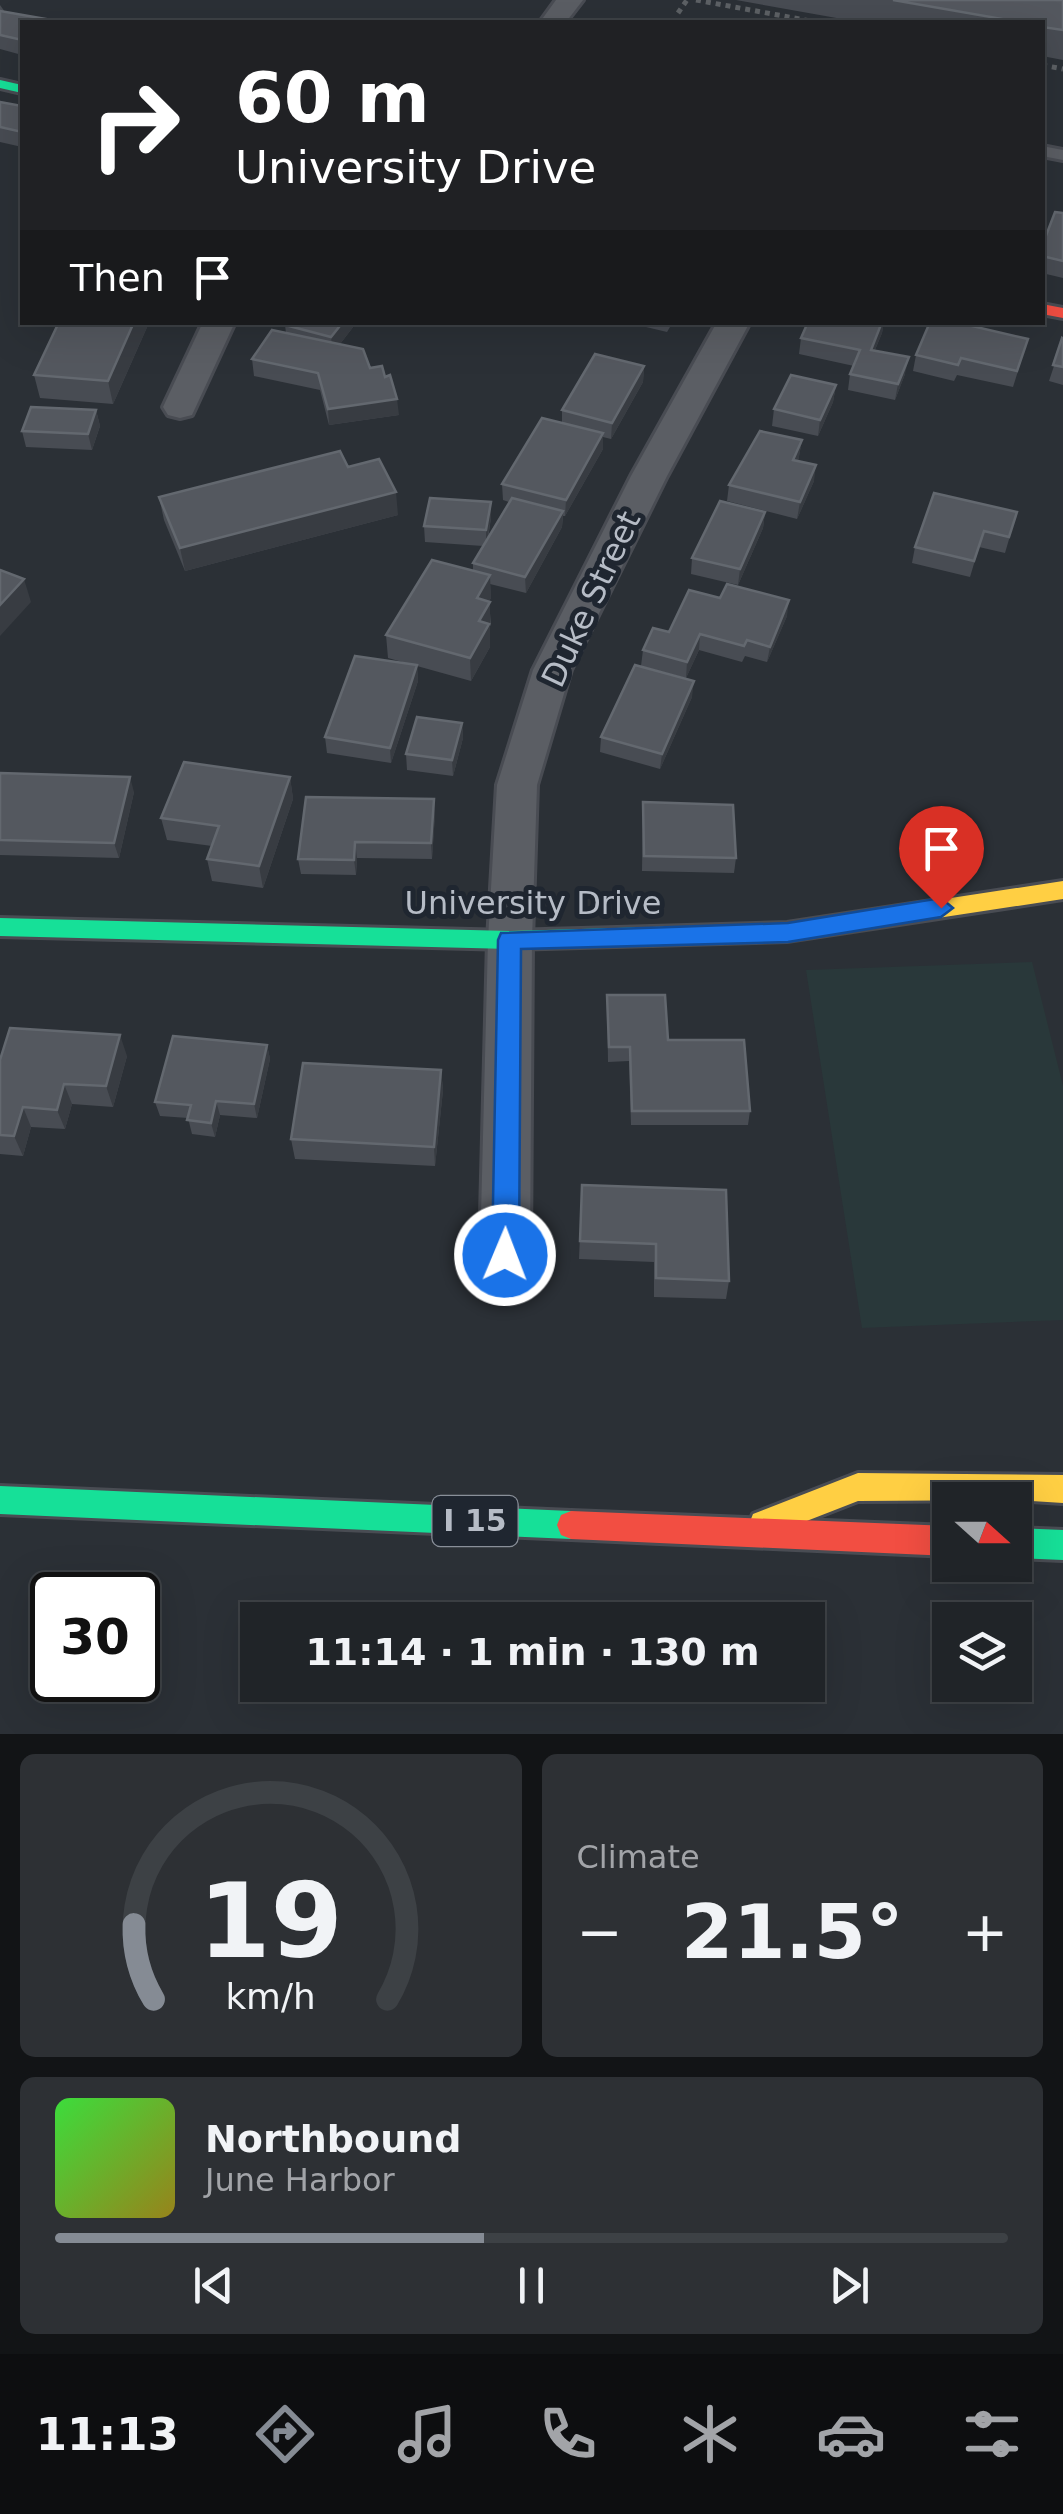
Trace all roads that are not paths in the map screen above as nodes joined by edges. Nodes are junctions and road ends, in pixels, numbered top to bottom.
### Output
1 (570, 0) edge
2 (554, 20) edge
3 (219, 325) edge
4 (732, 325) edge
5 (180, 407) dead end
6 (1063, 890) edge
7 (0, 926) edge
8 (510, 940) junction
9 (505, 1255) dead end
10 (1063, 1489) edge
11 (0, 1500) edge
12 (740, 1533) junction
13 (932, 1540) edge
14 (1032, 1544) edge
15 (1063, 1545) edge

1 - 2 street
3 - 5 street
4 - 8 street, Duke Street
6 - 8 main road, University Drive
7 - 8 main road, University Drive
8 - 9 street, Duke Street
10 - 12 main road
11 - 12 main road, I 15
12 - 13 main road, I 15
14 - 15 main road

